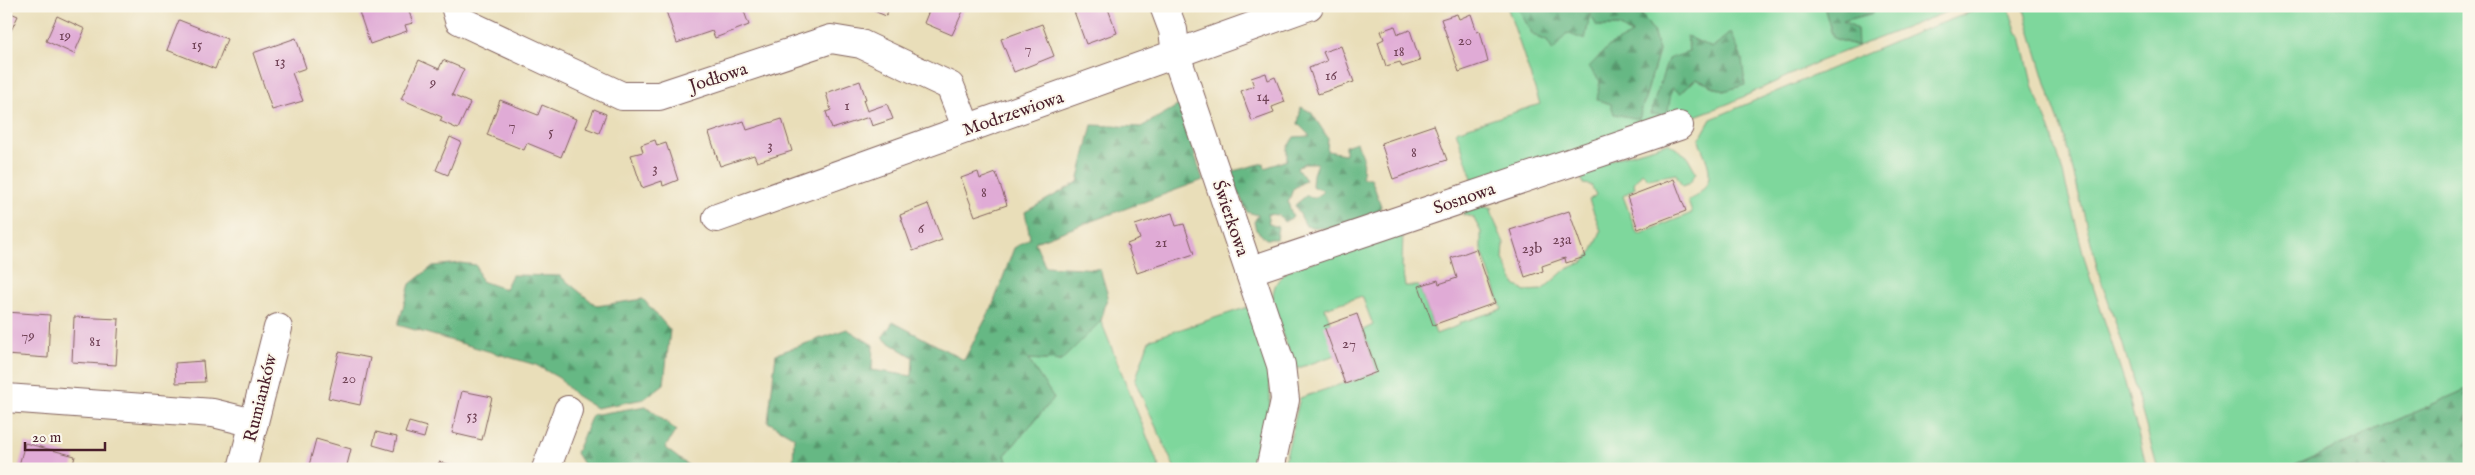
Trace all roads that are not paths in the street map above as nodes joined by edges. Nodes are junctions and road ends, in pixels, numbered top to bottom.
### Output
1 (455, 6) edge
2 (1164, 6) edge
3 (1308, 6) edge
4 (1176, 55) junction
5 (1679, 126) dead end
6 (967, 129) junction
7 (717, 218) dead end
8 (1249, 271) junction
9 (278, 328) dead end
10 (6, 398) edge
11 (568, 410) dead end
12 (254, 422) junction
13 (242, 469) edge
14 (546, 469) edge
15 (1270, 469) edge

1 - 6 street, Jodłowa
2 - 4 street, Świerkowa
3 - 4 street, Modrzewiowa
4 - 6 street, Modrzewiowa
4 - 8 street, Świerkowa
5 - 8 street, Sosnowa
6 - 7 street, Modrzewiowa
8 - 15 street, Świerkowa
9 - 12 street, Rumianków
10 - 12 street
11 - 14 street
12 - 13 street, Rumianków

